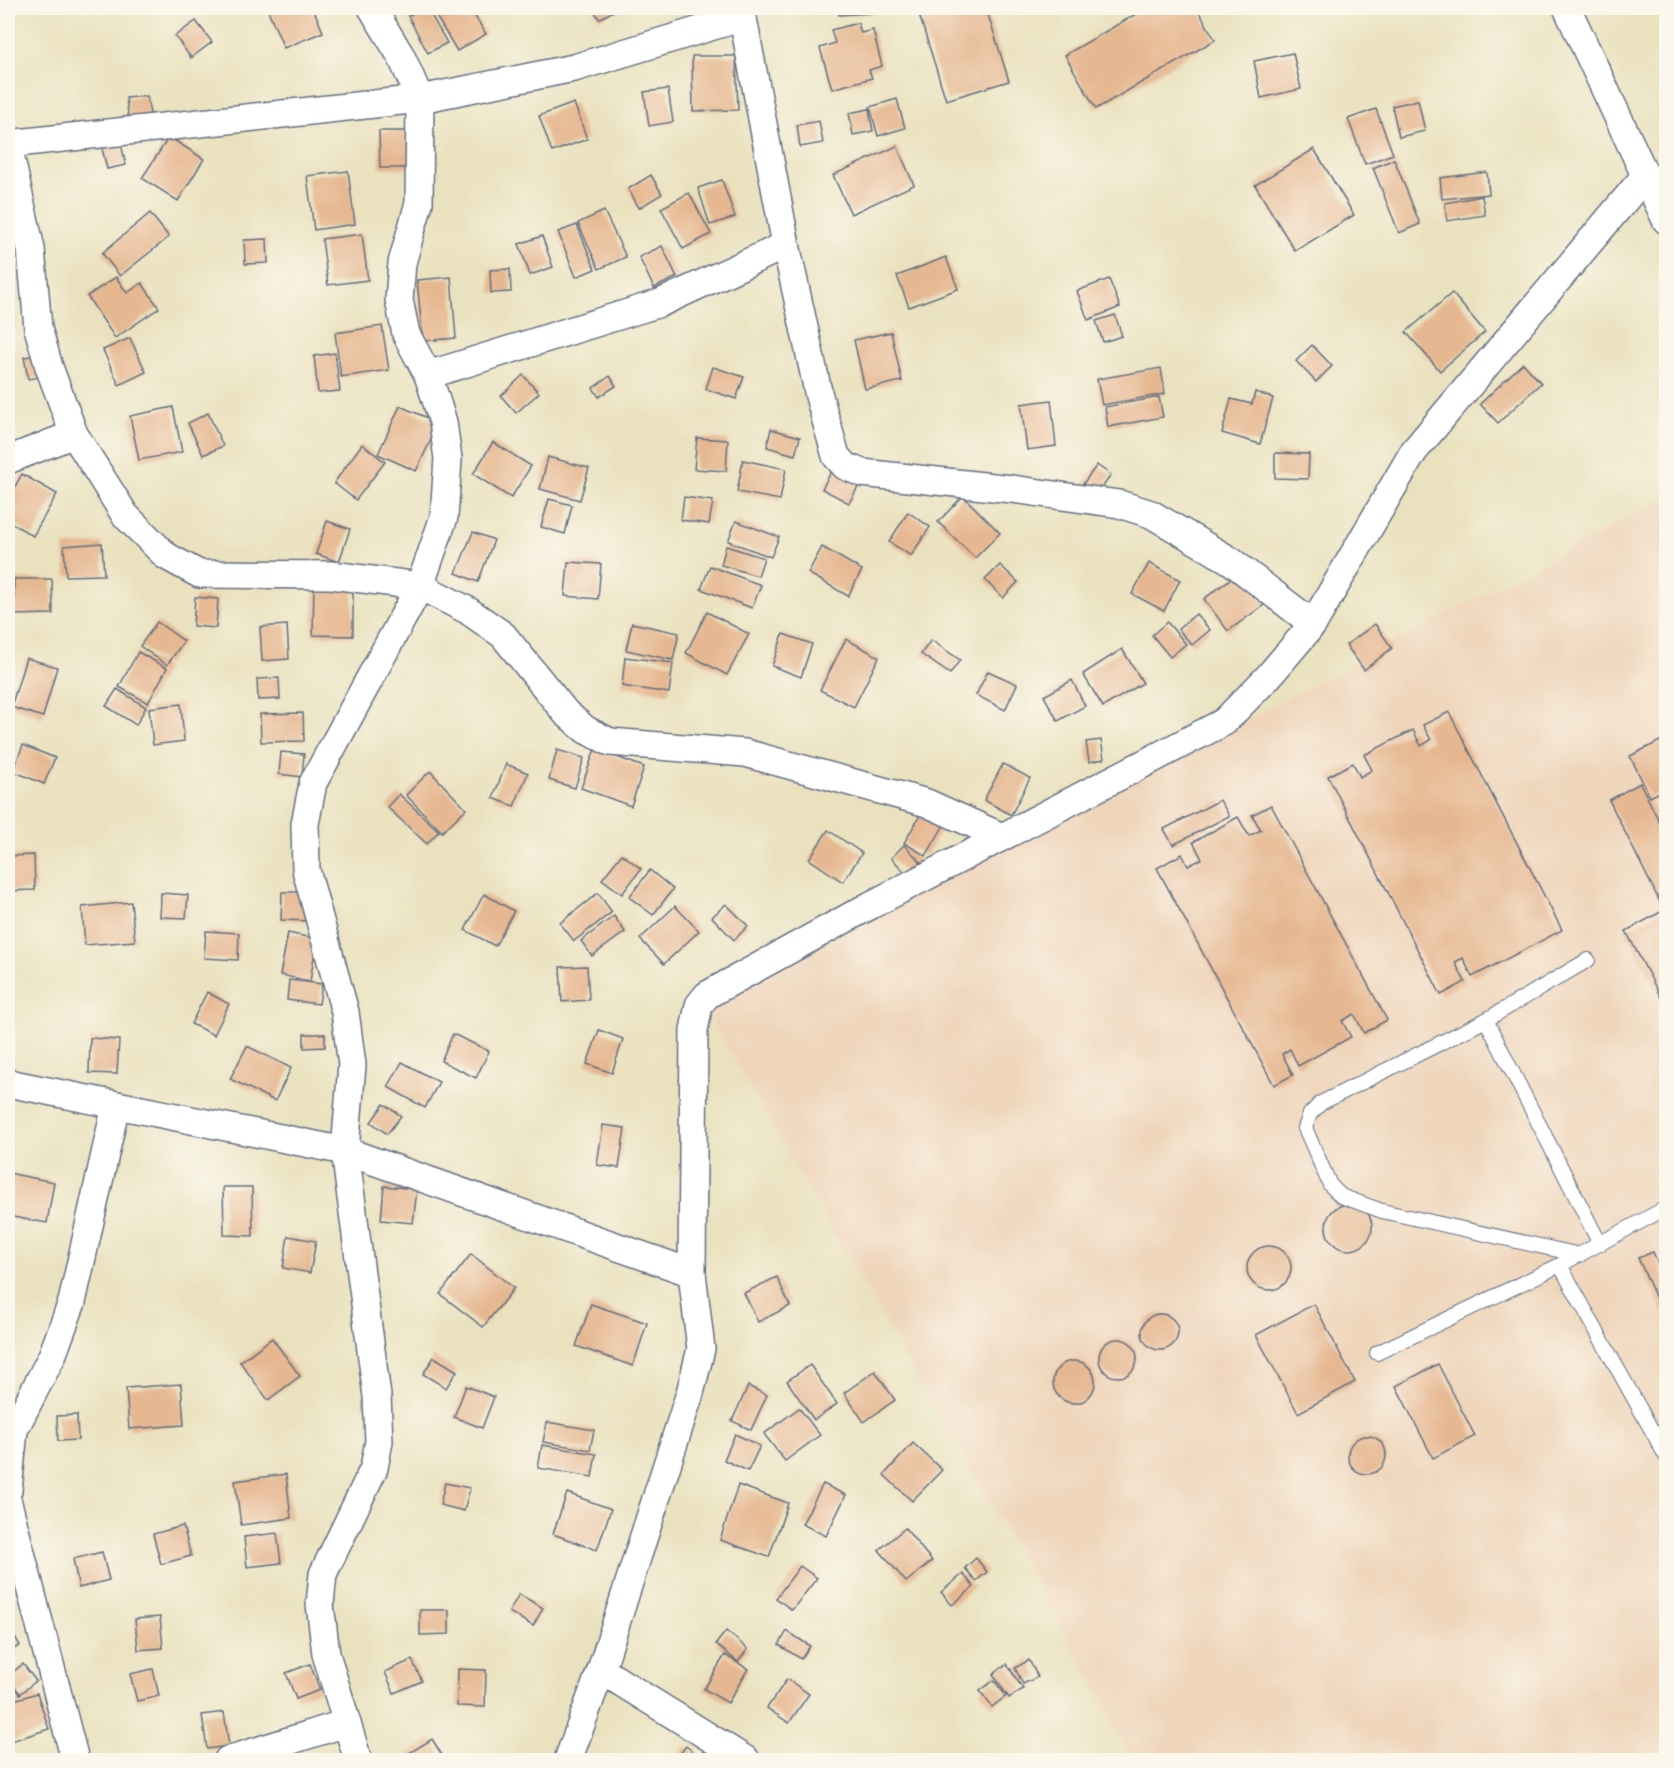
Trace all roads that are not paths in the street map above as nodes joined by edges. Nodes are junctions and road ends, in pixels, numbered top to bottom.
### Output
1 (372, 8) edge
2 (1567, 8) edge
3 (742, 12) edge
4 (420, 99) junction
5 (8, 145) edge
6 (1646, 175) junction
7 (1666, 220) edge
8 (786, 245) junction
9 (428, 375) junction
10 (74, 434) junction
11 (8, 460) edge
12 (420, 585) junction
13 (1313, 624) junction
14 (1002, 837) junction
15 (1588, 960) dead end
16 (1486, 1020) junction
17 (8, 1083) edge
18 (116, 1105) junction
19 (345, 1151) junction
20 (1666, 1208) edge
21 (1600, 1244) junction
22 (1580, 1254) junction
23 (1560, 1265) junction
24 (692, 1273) junction
25 (1377, 1353) dead end
26 (1666, 1456) edge
27 (8, 1490) edge
28 (8, 1503) edge
29 (601, 1670) junction
30 (346, 1723) junction
31 (75, 1761) edge
32 (228, 1761) edge
33 (357, 1761) edge
34 (568, 1761) edge
35 (746, 1761) edge

1 - 4 street
2 - 6 street
3 - 4 street
3 - 8 street
4 - 5 street
4 - 9 street
5 - 10 street
6 - 7 street
6 - 13 street
8 - 9 street
8 - 13 street
9 - 12 street
10 - 11 street
10 - 12 street
12 - 14 street
12 - 19 street
13 - 14 street
14 - 24 street
15 - 16 lane
16 - 21 lane
16 - 22 lane
17 - 18 street
18 - 19 street
18 - 27 street
19 - 24 street
19 - 30 street
20 - 21 lane
21 - 22 lane
22 - 23 lane
23 - 25 lane
23 - 26 lane
24 - 29 street
28 - 31 street
29 - 34 street
29 - 35 street
30 - 32 street
30 - 33 street

